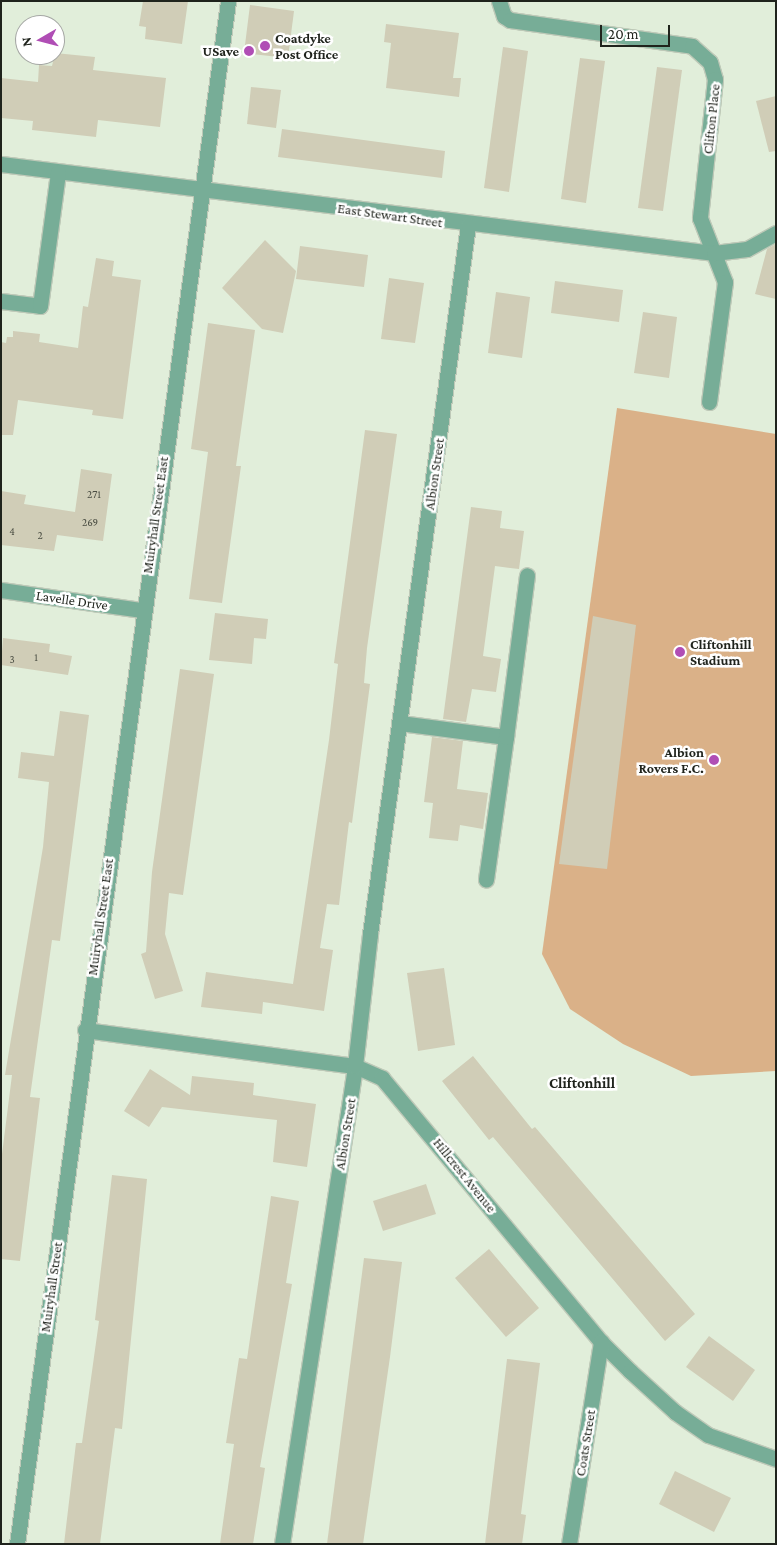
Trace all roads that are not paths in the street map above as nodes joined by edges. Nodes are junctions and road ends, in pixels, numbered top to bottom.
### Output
1 (228, 1) edge
2 (498, 1) edge
3 (1, 164) edge
4 (58, 172) junction
5 (200, 190) junction
6 (468, 225) junction
7 (776, 233) edge
8 (714, 253) junction
9 (1, 301) edge
10 (709, 402) dead end
11 (527, 575) dead end
12 (1, 590) edge
13 (142, 610) junction
14 (400, 724) junction
15 (506, 737) junction
16 (486, 880) dead end
17 (85, 1030) junction
18 (355, 1066) junction
19 (600, 1342) junction
20 (776, 1458) edge
21 (17, 1544) edge
22 (282, 1544) edge
23 (569, 1544) edge

1 - 5 street, Muiryhall Street East
2 - 8 street, Clifton Place
3 - 4 street, East Stewart Street
4 - 5 street, East Stewart Street
4 - 9 street
5 - 6 street, East Stewart Street
5 - 13 street, Muiryhall Street East
6 - 8 street, East Stewart Street
6 - 14 street, Albion Street
7 - 8 street, East Stewart Street
8 - 10 street, Clifton Place
11 - 15 street
12 - 13 street, Lavelle Drive
13 - 17 street, Muiryhall Street East
14 - 15 street
14 - 18 street, Albion Street
15 - 16 street
17 - 18 street, Hillcrest Avenue
17 - 21 street, Muiryhall Street
18 - 19 street, Hillcrest Avenue
18 - 22 street, Albion Street
19 - 20 street, Hillcrest Avenue
19 - 23 street, Coats Street

